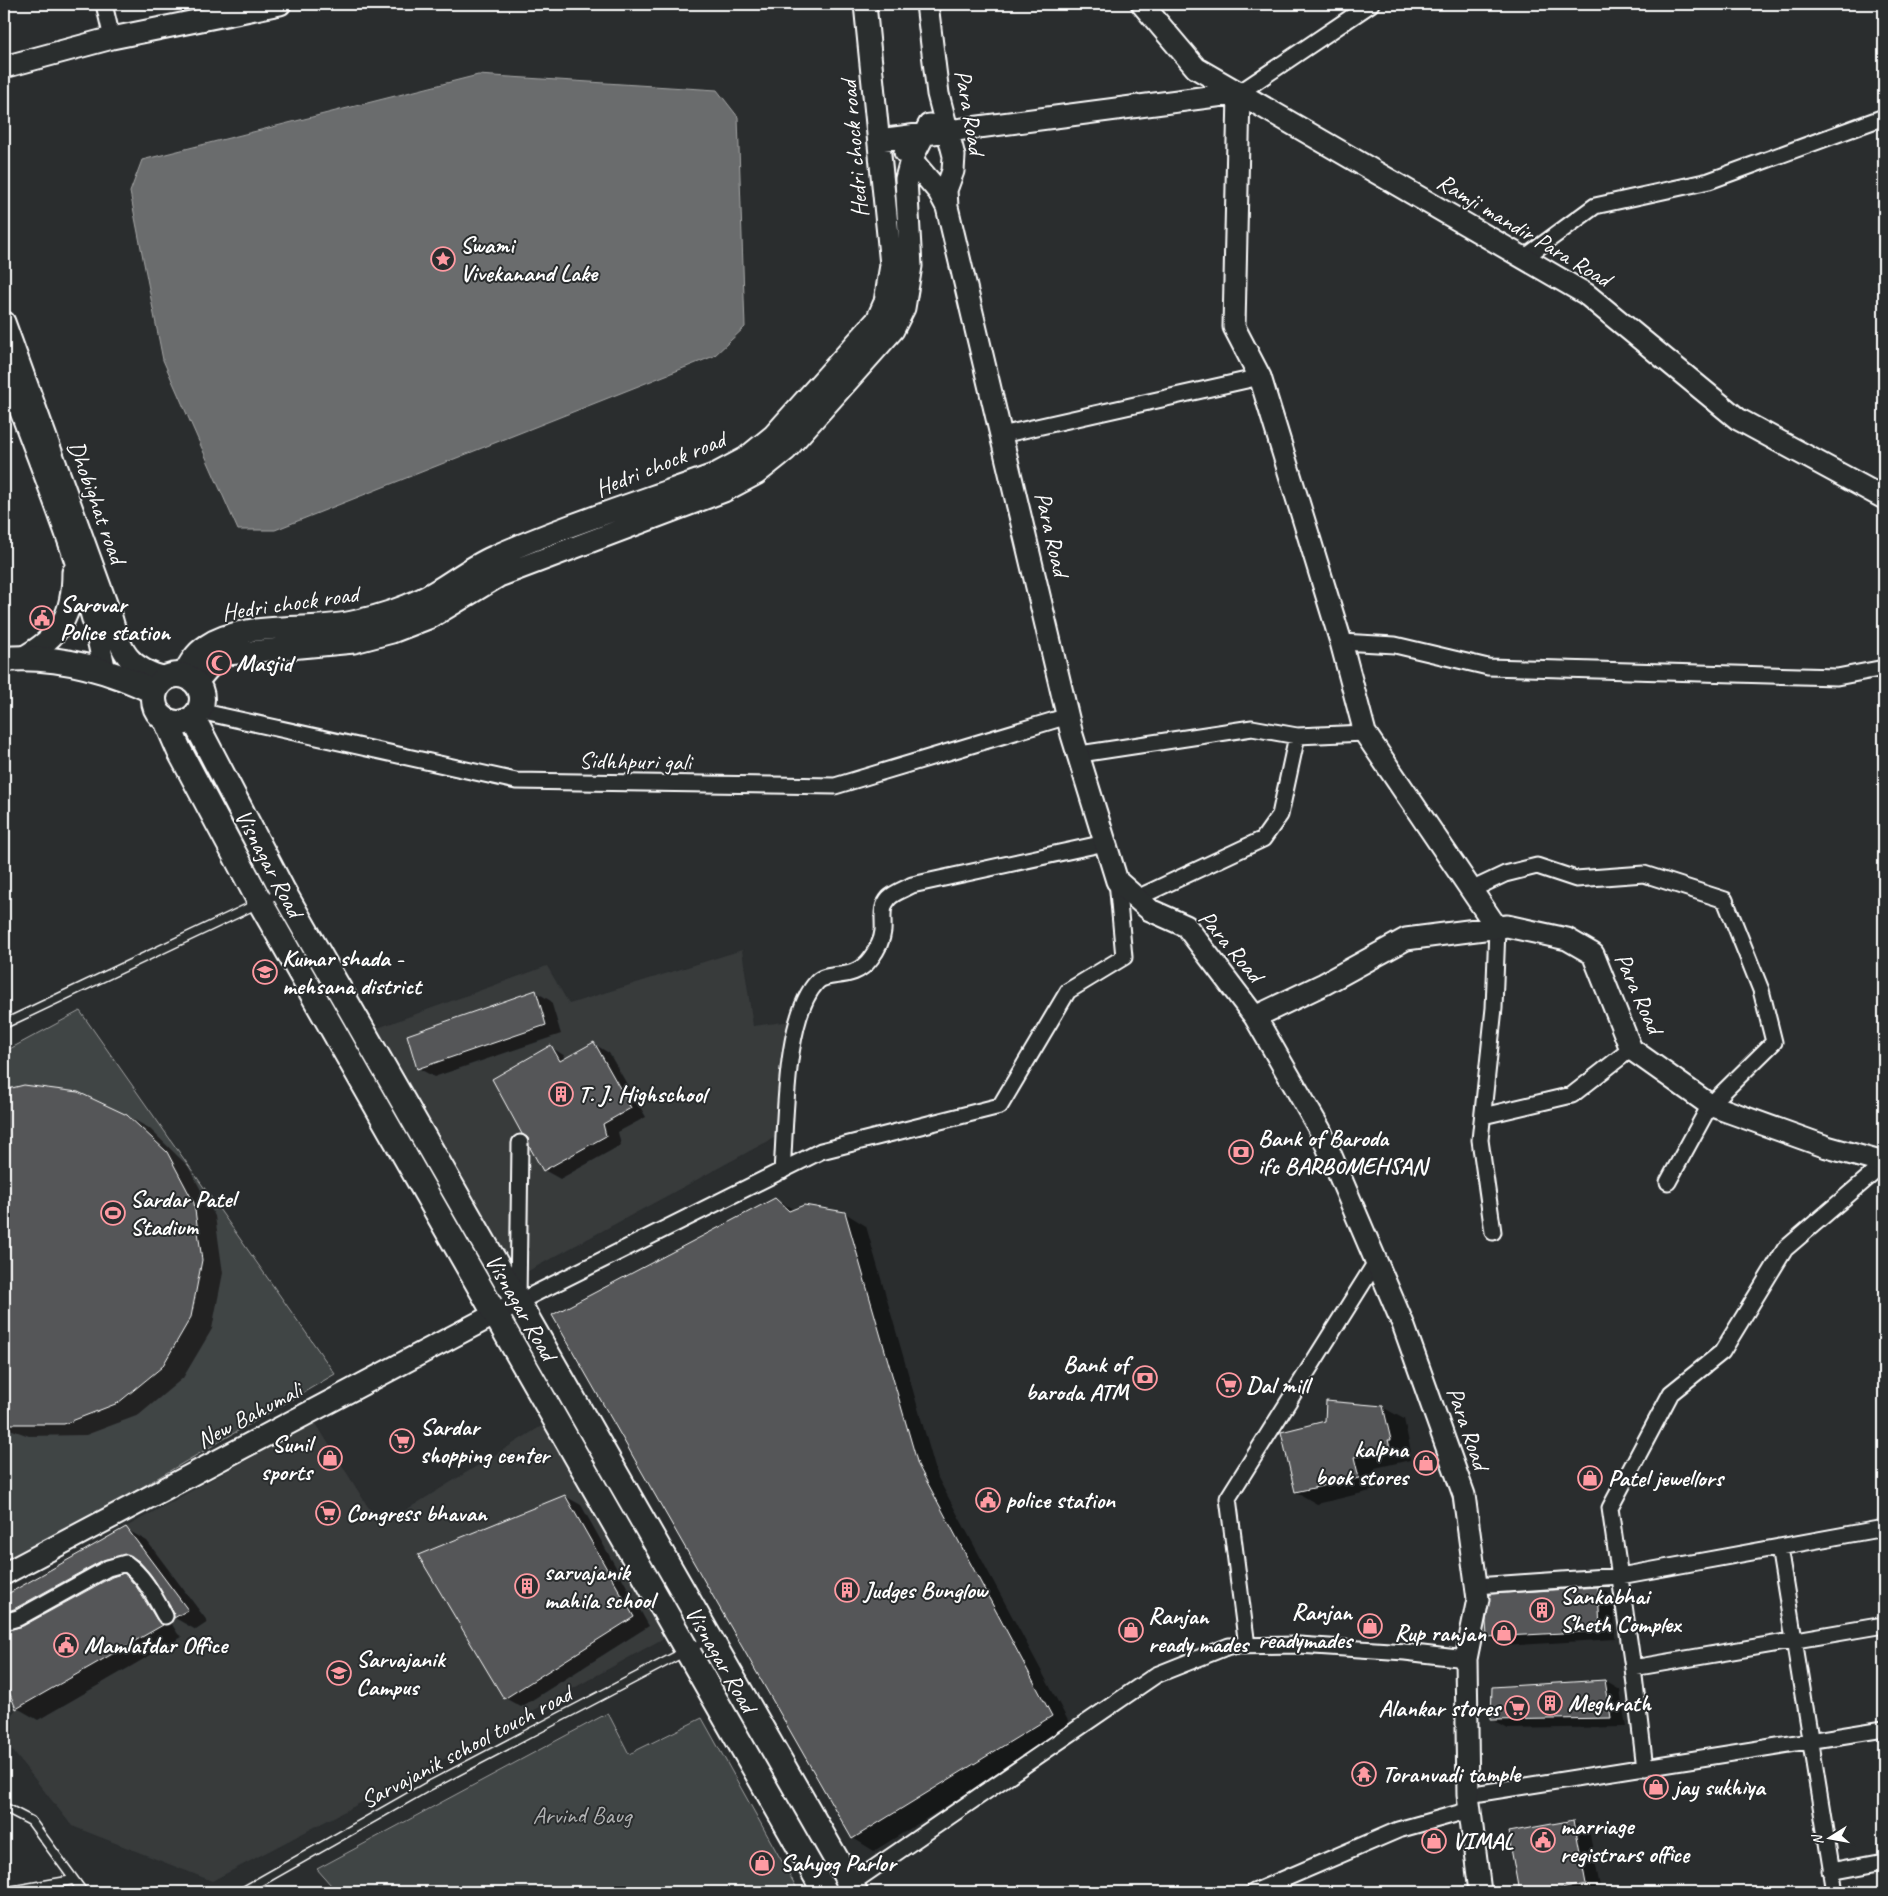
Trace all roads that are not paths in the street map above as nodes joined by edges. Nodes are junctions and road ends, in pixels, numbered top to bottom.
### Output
1 (104, 4) edge
2 (280, 4) edge
3 (865, 4) edge
4 (927, 4) edge
5 (1142, 4) edge
6 (1371, 4) edge
7 (112, 38) junction
8 (4, 67) edge
9 (1239, 93) junction
10 (938, 94) junction
11 (1884, 117) edge
12 (949, 132) junction
13 (926, 135) junction
14 (887, 139) junction
15 (911, 160) junction
16 (947, 206) junction
17 (1524, 258) junction
18 (4, 322) edge
19 (4, 366) edge
20 (1260, 377) junction
21 (1001, 435) junction
22 (1884, 498) edge
23 (72, 556) junction
24 (1341, 642) junction
25 (13, 658) edge
26 (1884, 668) edge
27 (105, 672) junction
28 (175, 682) junction
29 (196, 715) junction
30 (1068, 716) junction
31 (166, 720) junction
32 (1366, 733) junction
33 (1297, 736) junction
34 (1080, 754) junction
35 (1105, 843) junction
36 (1117, 881) junction
37 (1471, 890) junction
38 (284, 891) junction
39 (1137, 898) junction
40 (260, 902) junction
41 (1497, 928) junction
42 (1255, 1017) junction
43 (4, 1024) edge
44 (1631, 1049) junction
45 (1710, 1105) junction
46 (1483, 1116) junction
47 (520, 1143) dead end
48 (1884, 1164) edge
49 (782, 1171) junction
50 (1668, 1182) dead end
51 (1493, 1232) dead end
52 (1376, 1262) junction
53 (518, 1302) junction
54 (495, 1315) junction
55 (1884, 1528) edge
56 (1779, 1547) junction
57 (4, 1574) edge
58 (1620, 1576) junction
59 (1476, 1586) junction
60 (165, 1616) dead end
61 (4, 1622) edge
62 (1884, 1626) edge
63 (709, 1639) junction
64 (1795, 1642) junction
65 (1248, 1646) junction
66 (686, 1651) junction
67 (1466, 1659) junction
68 (1634, 1668) junction
69 (1884, 1729) edge
70 (1811, 1740) junction
71 (1645, 1768) junction
72 (1469, 1802) junction
73 (4, 1807) edge
74 (1884, 1860) edge
75 (1831, 1870) junction
76 (73, 1880) junction
77 (848, 1890) edge
78 (4, 1892) edge
79 (83, 1892) edge
80 (242, 1892) edge
81 (825, 1892) edge
82 (1254, 1892) edge
83 (1480, 1892) edge
84 (1835, 1892) edge

1 - 7 street
2 - 7 street
3 - 14 street, Hedri chock road
4 - 10 street, Para Road
5 - 9 street, Ramji mandir Para Road
6 - 9 street
7 - 8 street
9 - 12 street
9 - 17 street, Ramji mandir Para Road
9 - 20 street
10 - 12 street, Para Road
10 - 13 street, Hedri chock road
11 - 17 street
12 - 13 street
12 - 16 street, Para Road
13 - 14 street
13 - 15 street, Hedri chock road
14 - 15 street
14 - 28 street, Hedri chock road
15 - 16 street
15 - 28 street, Hedri chock road
16 - 21 street, Para Road
17 - 22 street, Ramji mandir Para Road
18 - 28 street, Dhobighat road
19 - 23 street, Dhobighat road
20 - 21 street
20 - 24 street
21 - 30 street, Para Road
23 - 25 street
23 - 27 street, Dhobighat road
24 - 26 street
24 - 32 street
25 - 27 main road
27 - 28 main road
28 - 29 main road
28 - 31 main road
29 - 30 street, Sidhhpuri gali
29 - 31 main road
29 - 38 main road, Visnagar Road
30 - 34 street, Para Road
31 - 40 main road, Visnagar Road
32 - 33 street
32 - 37 street
33 - 34 street
33 - 39 street
34 - 35 street, Para Road
35 - 36 street, Para Road
35 - 49 street
36 - 39 street, Para Road
36 - 49 street
37 - 41 street
37 - 45 street
38 - 40 lane
38 - 53 main road, Visnagar Road
39 - 42 street, Para Road
40 - 43 lane
40 - 54 main road, Visnagar Road
41 - 42 street, Para Road
41 - 44 street, Para Road
41 - 46 street
42 - 52 street, Para Road
44 - 45 street, Para Road
44 - 46 street
45 - 48 street, Para Road
45 - 50 street
46 - 51 street
47 - 53 street
48 - 58 street
49 - 53 street
52 - 59 street, Para Road
52 - 65 street
53 - 54 street, New Bahumali
53 - 63 main road, Visnagar Road
54 - 57 street, New Bahumali
54 - 66 main road, Visnagar Road
55 - 56 street
56 - 58 street
56 - 64 street
58 - 59 street
58 - 68 street
59 - 67 street, Para Road
60 - 61 street
62 - 64 street
63 - 66 lane, Sarvajanik school touch road
63 - 77 main road, Visnagar Road
64 - 68 street
64 - 70 street
65 - 67 street
65 - 77 street
66 - 80 lane, Sarvajanik school touch road
66 - 81 main road, Visnagar Road
67 - 72 street, Para Road
68 - 71 street
69 - 70 street
70 - 71 street
70 - 75 street
71 - 72 street
72 - 82 street
72 - 83 street, Para Road
73 - 76 lane
74 - 75 street
75 - 84 street
76 - 78 lane
76 - 79 lane

